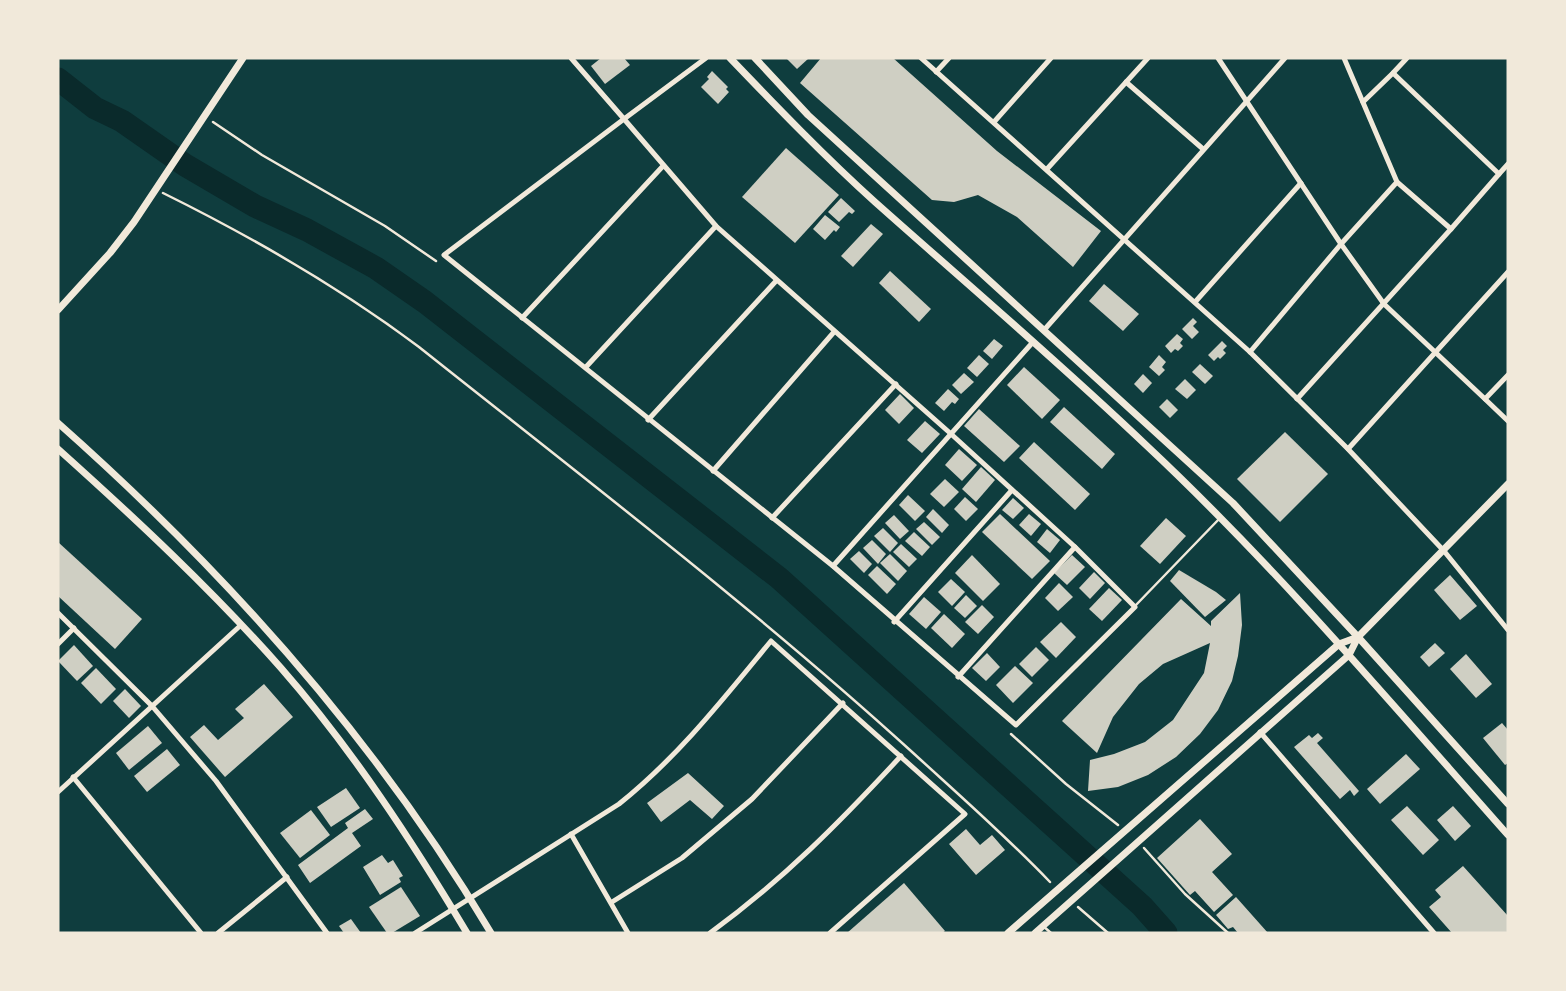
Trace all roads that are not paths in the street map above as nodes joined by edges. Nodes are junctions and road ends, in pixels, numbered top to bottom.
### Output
1 (243, 58) edge
2 (571, 58) edge
3 (706, 58) edge
4 (730, 58) edge
5 (755, 58) edge
6 (921, 58) edge
7 (949, 58) edge
8 (1051, 58) edge
9 (1148, 58) edge
10 (1218, 58) edge
11 (1285, 58) edge
12 (1344, 58) edge
13 (1406, 58) edge
14 (936, 72) junction
15 (1393, 73) junction
16 (1126, 82) junction
17 (1247, 101) junction
18 (1363, 102) junction
19 (624, 119) junction
20 (994, 122) junction
21 (1203, 149) junction
22 (1508, 164) edge
23 (663, 166) junction
24 (1047, 169) junction
25 (1499, 174) junction
26 (1397, 181) junction
27 (1301, 183) junction
28 (716, 226) junction
29 (1451, 229) junction
30 (1124, 239) junction
31 (1341, 244) junction
32 (1508, 272) edge
33 (776, 281) junction
34 (1196, 302) junction
35 (1384, 304) junction
36 (58, 310) edge
37 (522, 318) junction
38 (1045, 330) junction
39 (834, 332) junction
40 (1033, 342) junction
41 (1250, 352) junction
42 (1436, 352) junction
43 (586, 367) junction
44 (1508, 375) edge
45 (896, 384) junction
46 (1297, 399) junction
47 (1485, 399) junction
48 (648, 419) junction
49 (1508, 421) edge
50 (58, 423) edge
51 (950, 433) junction
52 (58, 449) edge
53 (1348, 449) junction
54 (713, 471) junction
55 (1508, 484) edge
56 (1012, 490) junction
57 (772, 518) junction
58 (1220, 518) junction
59 (1075, 547) junction
60 (1444, 551) junction
61 (833, 566) junction
62 (1135, 607) junction
63 (58, 613) edge
64 (894, 622) junction
65 (241, 625) junction
66 (1507, 626) edge
67 (74, 628) junction
68 (1358, 637) junction
69 (58, 644) edge
70 (1339, 644) junction
71 (1349, 655) junction
72 (958, 677) junction
73 (843, 703) junction
74 (152, 706) junction
75 (1260, 733) junction
76 (901, 756) junction
77 (74, 777) junction
78 (58, 792) edge
79 (1508, 804) edge
80 (571, 834) junction
81 (1508, 835) edge
82 (287, 877) junction
83 (470, 897) junction
84 (612, 902) junction
85 (452, 909) junction
86 (1043, 926) junction
87 (201, 933) edge
88 (218, 933) edge
89 (327, 933) edge
90 (415, 933) edge
91 (467, 933) edge
92 (491, 933) edge
93 (628, 933) edge
94 (710, 933) edge
95 (830, 933) edge
96 (1008, 933) edge
97 (1035, 933) edge
98 (1051, 933) edge
99 (1434, 933) edge

1 - 36 street
2 - 19 street
3 - 19 street
4 - 40 street
5 - 38 street
6 - 14 street
7 - 14 street
8 - 20 street
9 - 16 street
10 - 17 street
11 - 17 street
12 - 18 street
13 - 15 street
14 - 20 street
15 - 18 street
15 - 25 street
16 - 21 street
16 - 24 street
17 - 21 street
17 - 27 street
18 - 26 street
19 - 23 street
19 - 37 street
20 - 24 street
21 - 30 street
22 - 25 street
23 - 28 street
23 - 37 street
24 - 30 street
25 - 29 street
26 - 29 street
26 - 31 street
27 - 31 street
27 - 34 street
28 - 33 street
28 - 43 street
29 - 35 street
30 - 34 street
30 - 38 street
31 - 35 street
31 - 41 street
32 - 42 street
33 - 39 street
33 - 48 street
34 - 41 street
35 - 42 street
35 - 46 street
37 - 43 street
38 - 68 street
39 - 45 street
39 - 54 street
40 - 51 street
40 - 58 street
41 - 46 street
42 - 47 street
42 - 53 street
43 - 48 street
44 - 47 street
45 - 51 street
45 - 57 street
46 - 53 street
47 - 49 street
48 - 54 street
50 - 83 street
51 - 56 street
51 - 61 street
52 - 65 street
53 - 60 street
54 - 57 street
55 - 60 street
56 - 59 street
56 - 64 street
57 - 61 street
58 - 62 lane
58 - 70 street
59 - 62 street
59 - 72 street
60 - 66 street
60 - 68 street
61 - 64 street
62 - 72 street
63 - 67 street
64 - 72 street
65 - 74 street
65 - 85 street
67 - 69 street
67 - 74 street
68 - 70 street
68 - 71 street
68 - 79 street
70 - 71 street
70 - 96 street
71 - 75 street
71 - 81 street
73 - 76 street
73 - 80 street
73 - 84 street
74 - 77 street
74 - 82 street
75 - 86 street
75 - 99 street
76 - 94 street
76 - 95 street
77 - 78 street
77 - 87 street
80 - 83 street
80 - 84 street
82 - 88 street
82 - 89 street
83 - 85 street
83 - 92 street
84 - 93 street
85 - 90 street
85 - 91 street
86 - 97 street
86 - 98 lane

